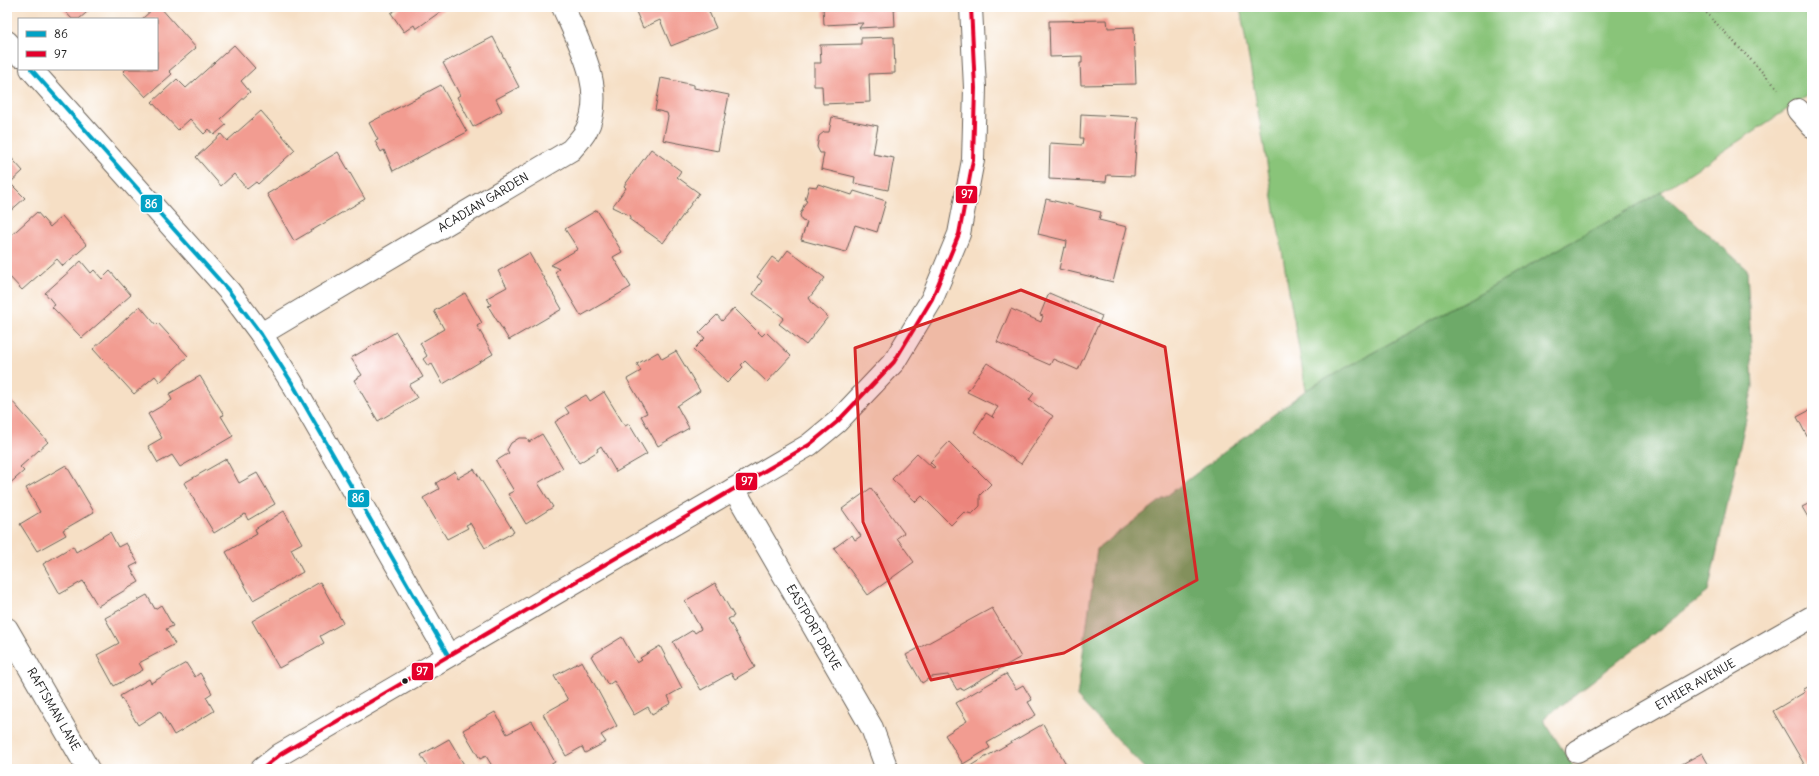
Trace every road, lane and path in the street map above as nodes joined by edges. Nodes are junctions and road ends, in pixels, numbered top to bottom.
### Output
1 (563, 7) edge
2 (971, 7) edge
3 (1700, 7) edge
4 (7, 42) edge
5 (18, 54) edge
6 (32, 70) edge
7 (1805, 118) edge
8 (261, 334) junction
9 (734, 489) junction
10 (1812, 617) edge
11 (7, 629) edge
12 (448, 655) junction
13 (1578, 751) dead end
14 (88, 769) edge
15 (262, 769) edge
16 (887, 769) edge

1 - 8 street, ACADIAN GARDEN
2 - 9 street
3 - 7 path
4 - 5 street
6 - 8 street
8 - 12 street
9 - 12 street
9 - 16 street, EASTPORT DRIVE
10 - 13 street, ETHIER AVENUE
11 - 14 street, RAFTSMAN LANE
12 - 15 street

